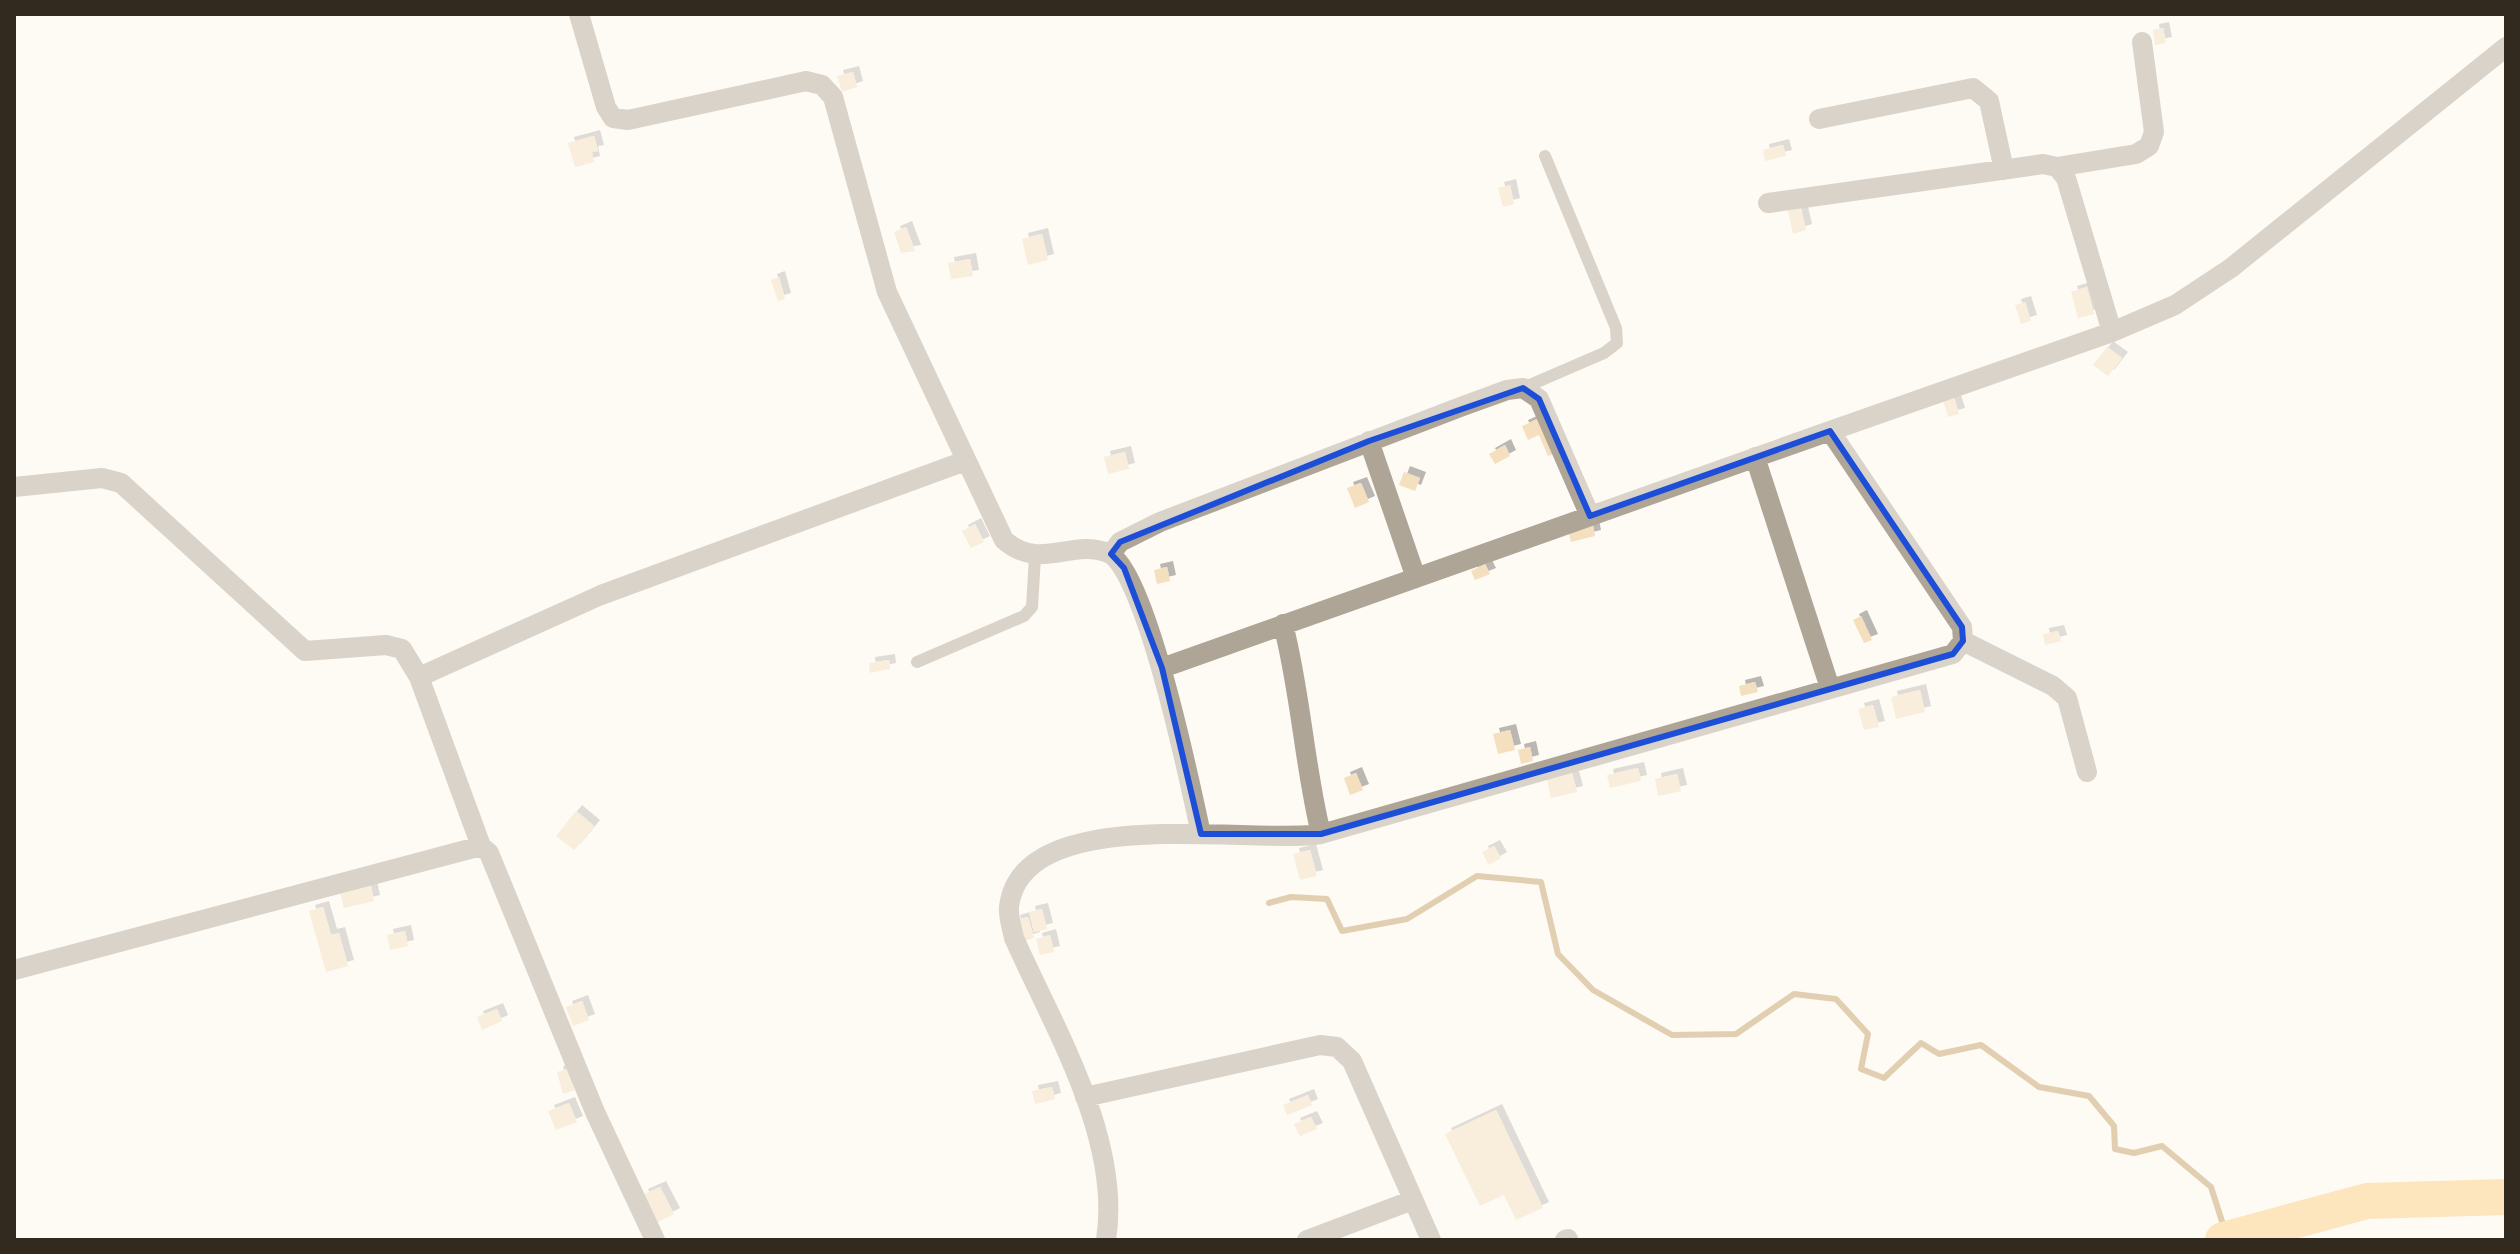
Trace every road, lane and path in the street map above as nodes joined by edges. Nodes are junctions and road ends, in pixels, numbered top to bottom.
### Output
1 (579, 14) edge
2 (2142, 42) dead end
3 (2506, 47) edge
4 (1819, 119) dead end
5 (1545, 156) dead end
6 (2057, 167) junction
7 (2004, 170) junction
8 (1768, 203) dead end
9 (2112, 332) junction
10 (1523, 388) junction
11 (1830, 431) junction
12 (1369, 441) junction
13 (1755, 457) junction
14 (965, 461) junction
15 (14, 487) edge
16 (1590, 516) junction
17 (1111, 554) junction
18 (1035, 556) junction
19 (1416, 578) junction
20 (1283, 624) junction
21 (1963, 641) junction
22 (917, 662) dead end
23 (1162, 668) junction
24 (419, 677) junction
25 (1830, 688) junction
26 (2087, 772) dead end
27 (1201, 834) junction
28 (1321, 834) junction
29 (481, 846) junction
30 (14, 970) edge
31 (1085, 1097) junction
32 (1413, 1200) junction
33 (655, 1240) edge
34 (1106, 1240) edge
35 (1307, 1240) edge
36 (1431, 1240) edge

1 - 14 street
2 - 6 street
3 - 9 street
4 - 7 street
5 - 10 lane
6 - 7 street
6 - 9 street
7 - 8 street
9 - 11 street
10 - 12 street
10 - 16 street
11 - 13 street
11 - 21 street
12 - 17 street
12 - 19 street
13 - 16 street
13 - 25 street
14 - 18 street
14 - 24 street
15 - 24 street
16 - 19 street
17 - 18 street
17 - 23 street
18 - 22 lane
19 - 20 street
20 - 23 street
20 - 28 street
21 - 25 street
21 - 26 street
23 - 27 street
24 - 29 street
25 - 28 street
27 - 28 street
27 - 31 street
29 - 30 street
29 - 33 street
31 - 32 street
31 - 34 street
32 - 35 street
32 - 36 street

